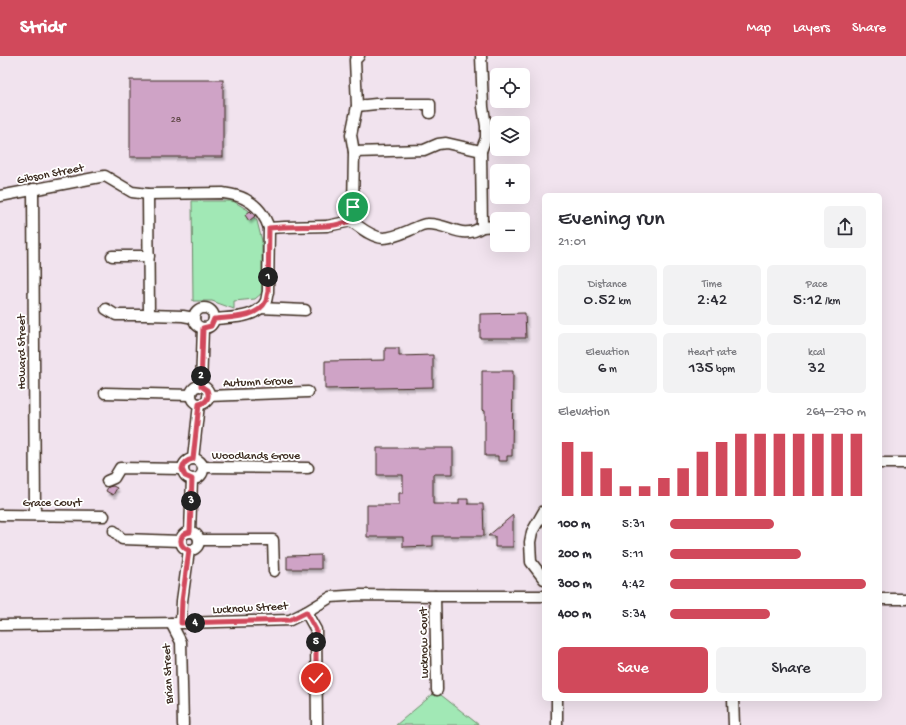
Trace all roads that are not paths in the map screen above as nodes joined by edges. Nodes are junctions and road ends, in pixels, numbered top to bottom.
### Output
1 (359, 56) edge
2 (481, 56) edge
3 (357, 106) junction
4 (430, 113) dead end
5 (481, 151) junction
6 (354, 152) junction
7 (33, 189) junction
8 (148, 194) junction
9 (0, 196) edge
10 (351, 221) junction
11 (490, 226) edge
12 (482, 227) junction
13 (269, 228) junction
14 (112, 256) dead end
15 (149, 256) junction
16 (260, 308) junction
17 (106, 309) dead end
18 (305, 310) dead end
19 (149, 315) junction
20 (194, 318) junction
21 (214, 319) junction
22 (203, 328) junction
23 (201, 386) junction
24 (308, 392) dead end
25 (105, 393) dead end
26 (191, 395) junction
27 (208, 396) junction
28 (199, 404) junction
29 (193, 459) junction
30 (882, 463) edge
31 (906, 463) edge
32 (203, 467) junction
33 (308, 468) dead end
34 (182, 469) junction
35 (192, 479) junction
36 (107, 481) dead end
37 (542, 514) edge
38 (0, 515) edge
39 (35, 515) junction
40 (104, 516) dead end
41 (114, 531) dead end
42 (190, 532) junction
43 (198, 540) junction
44 (181, 541) junction
45 (189, 550) junction
46 (274, 571) dead end
47 (542, 576) edge
48 (435, 596) junction
49 (542, 596) edge
50 (882, 599) edge
51 (906, 599) edge
52 (306, 612) junction
53 (176, 623) junction
54 (0, 625) edge
55 (437, 690) dead end
56 (557, 701) edge
57 (734, 701) edge
58 (183, 725) edge
59 (316, 725) edge
60 (557, 725) edge
61 (734, 725) edge

1 - 3 street
2 - 5 street
3 - 4 street
3 - 6 street
5 - 6 street
5 - 12 street
6 - 10 street
7 - 8 street, Gibson Street
7 - 9 street, Gibson Street
7 - 39 street, Howard Street
8 - 13 street
8 - 15 street
10 - 12 street
10 - 13 street
11 - 12 street
13 - 16 street
14 - 15 street
15 - 19 street
16 - 18 street
16 - 21 street
17 - 19 street
19 - 20 street
20 - 21 street
20 - 22 street
21 - 22 street
22 - 23 street
23 - 26 street
23 - 27 street
24 - 27 street, Autumn Grove
25 - 26 street
26 - 28 street
27 - 28 street
28 - 29 street
29 - 32 street
29 - 34 street
30 - 31 street
32 - 33 street, Woodlands Grove
32 - 35 street
34 - 35 street
34 - 36 street
35 - 42 street
37 - 47 street
38 - 39 street, Grace Court
39 - 40 street, Grace Court
41 - 44 street
42 - 43 street
42 - 44 street
43 - 45 street
43 - 46 street
44 - 45 street
45 - 53 street
48 - 49 street, Lucknow Street
48 - 52 street, Lucknow Street
48 - 55 street, Lucknow Court
50 - 51 street
52 - 53 street, Lucknow Street
52 - 59 street
53 - 54 street, Lucknow Street
53 - 58 street, Brian Street
56 - 60 street
57 - 61 street

